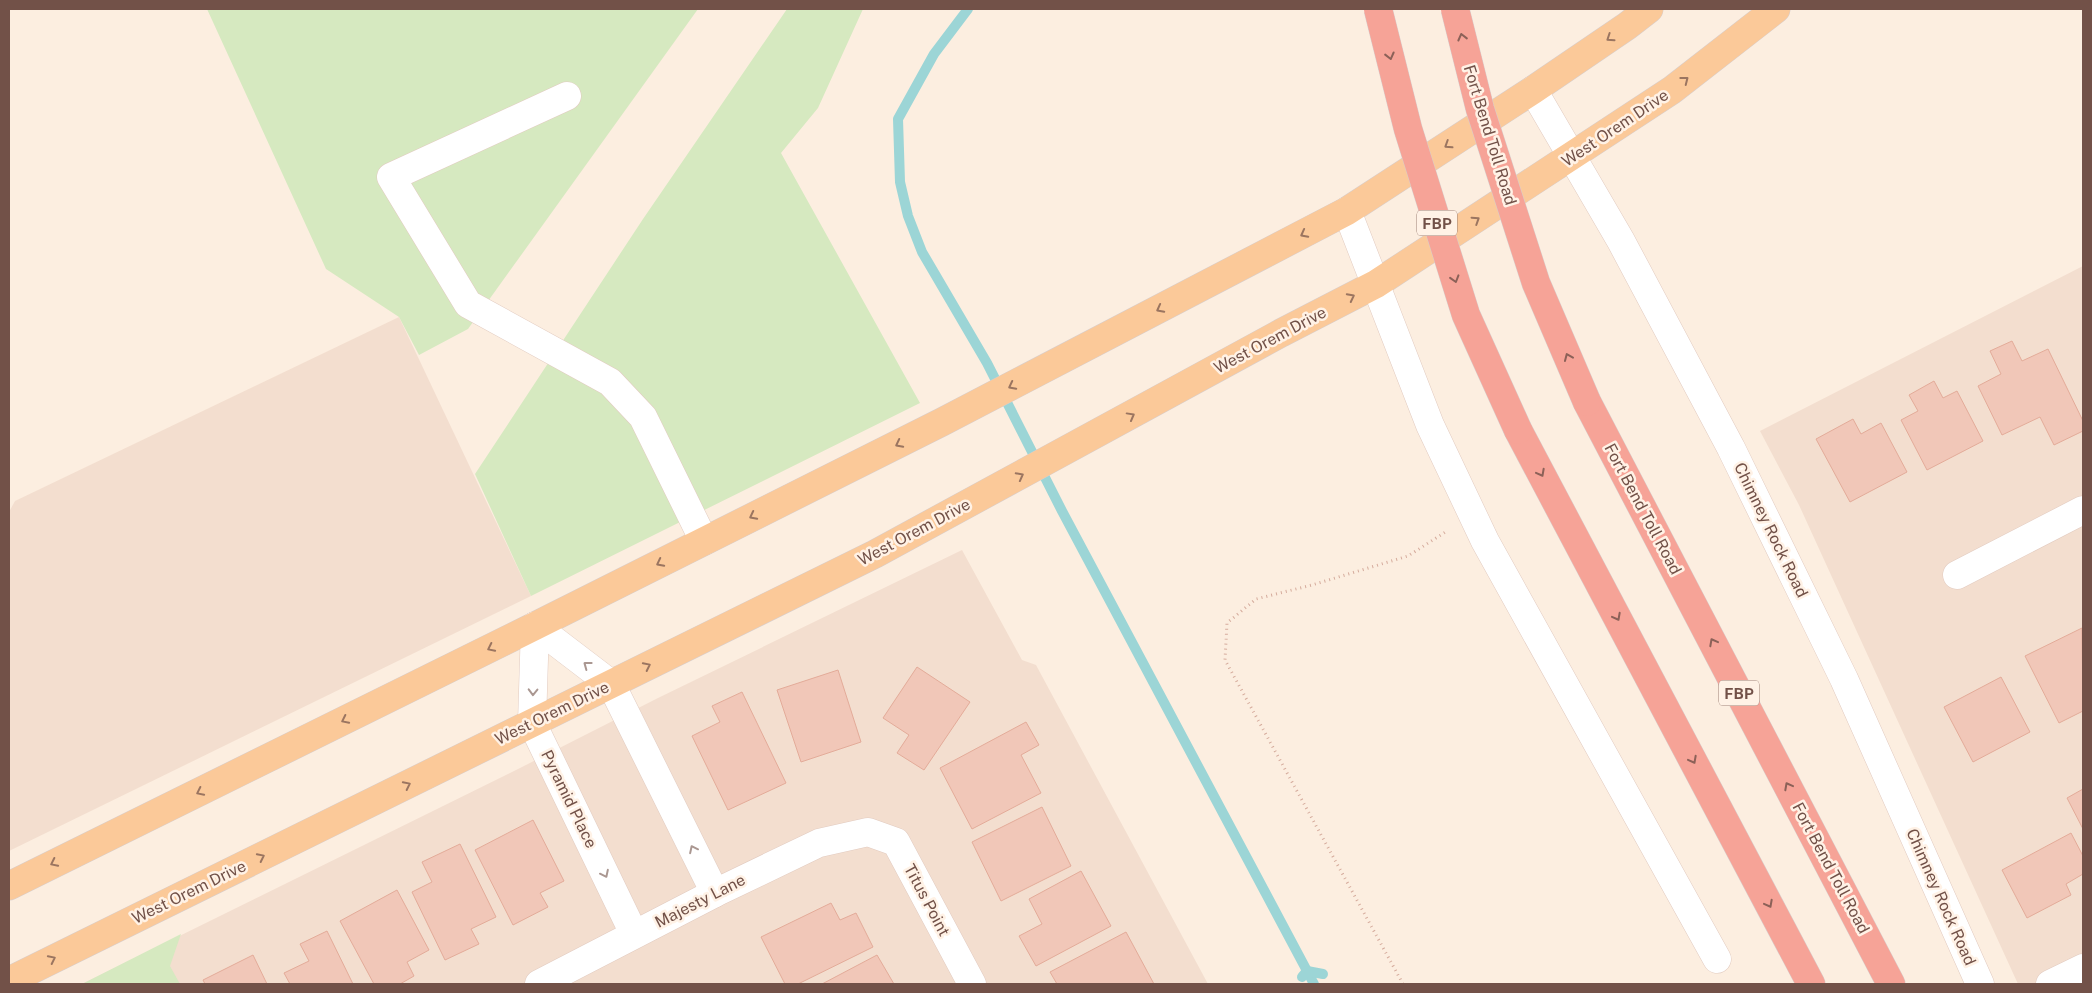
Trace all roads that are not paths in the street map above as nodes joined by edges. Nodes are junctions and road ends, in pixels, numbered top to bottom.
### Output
1 (1378, 9) edge
2 (1455, 9) edge
3 (1649, 9) edge
4 (1776, 9) edge
5 (1533, 90) junction
6 (567, 96) dead end
7 (1573, 156) junction
8 (1347, 211) junction
9 (1376, 284) junction
10 (2083, 510) edge
11 (704, 541) junction
12 (1957, 575) dead end
13 (535, 626) junction
14 (612, 684) junction
15 (532, 723) junction
16 (868, 832) joint
17 (9, 886) edge
18 (715, 893) junction
19 (634, 934) junction
20 (1717, 959) dead end
21 (2083, 968) edge
22 (9, 981) edge
23 (539, 984) edge
24 (972, 984) edge
25 (1811, 984) edge
26 (1892, 984) edge
27 (1980, 984) edge
28 (2050, 984) edge

1 -> 25 highway, FBP, bridge
26 -> 2 highway, Fort Bend Toll Road / FBP, bridge
3 -> 5 main road
7 -> 4 main road, West Orem Drive
5 - 7 street, Chimney Rock Road
5 -> 8 main road
6 - 11 street
9 -> 7 main road, West Orem Drive
7 - 27 street, Chimney Rock Road
8 - 9 street
8 -> 11 main road
14 -> 9 main road, West Orem Drive
9 - 20 street
10 - 12 street
11 -> 13 main road
14 -> 13 street
13 -> 15 street, Pyramid Place
13 -> 17 main road
14 - 15 main road, West Orem Drive
18 -> 14 street
15 -> 19 street, Pyramid Place
22 -> 15 main road, West Orem Drive
16 - 18 street, Majesty Lane
16 - 24 street, Titus Point
18 - 19 street, Majesty Lane
19 - 23 street, Majesty Lane
21 - 28 street

